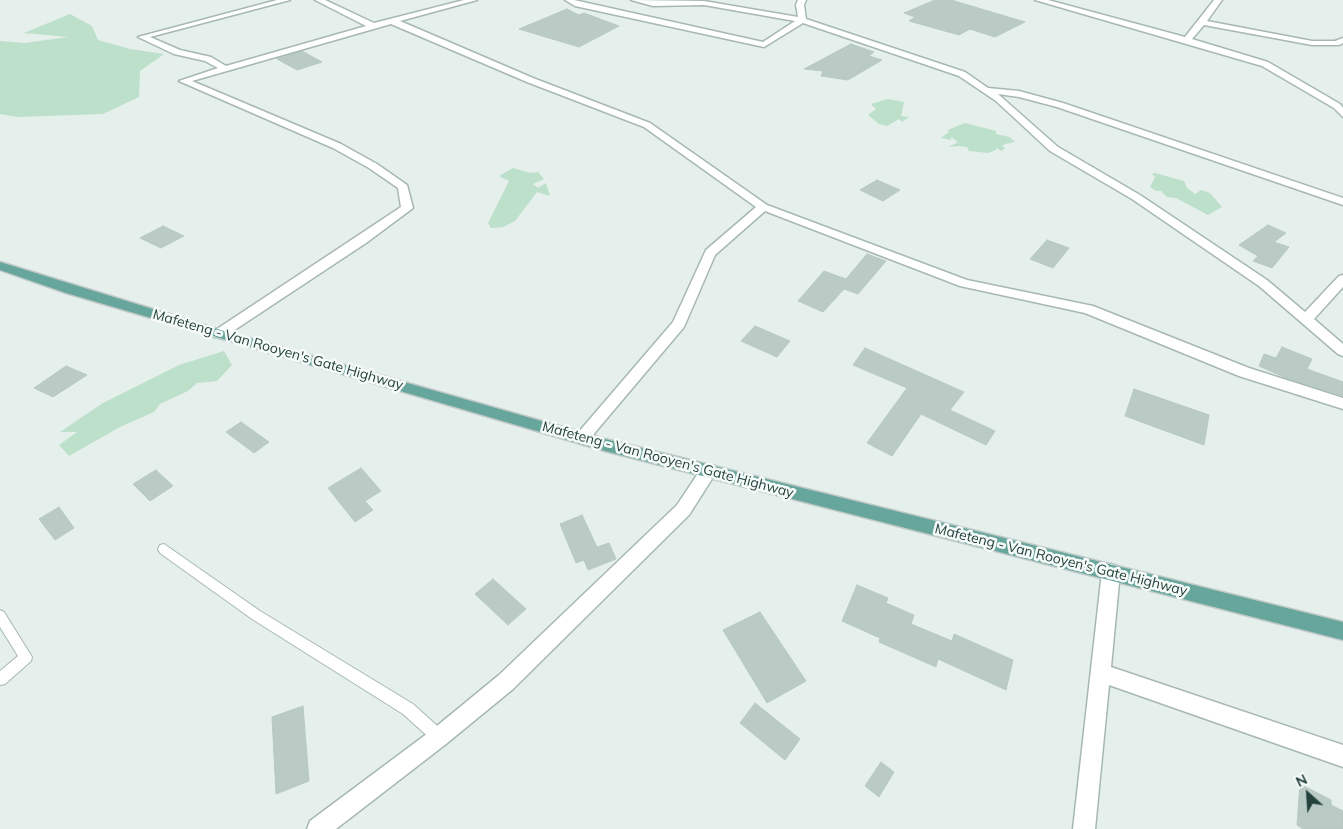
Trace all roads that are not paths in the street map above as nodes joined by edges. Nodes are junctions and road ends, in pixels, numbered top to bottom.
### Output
1 (286, 0) edge
2 (319, 0) edge
3 (473, 0) edge
4 (569, 0) edge
5 (635, 0) edge
6 (802, 0) edge
7 (1039, 0) edge
8 (1218, 0) edge
9 (802, 20) junction
10 (392, 21) junction
11 (1204, 22) junction
12 (373, 26) junction
13 (1187, 40) junction
14 (1343, 40) edge
15 (225, 69) junction
16 (985, 89) junction
17 (1343, 114) edge
18 (1343, 202) edge
19 (762, 207) junction
20 (0, 266) edge
21 (1343, 279) edge
22 (1306, 319) junction
23 (219, 334) junction
24 (1343, 351) edge
25 (1343, 404) edge
26 (582, 438) junction
27 (709, 471) junction
28 (164, 549) dead end
29 (1111, 572) junction
30 (0, 616) edge
31 (1343, 630) edge
32 (1100, 673) junction
33 (0, 678) edge
34 (439, 737) junction
35 (1343, 756) edge
36 (318, 829) edge
37 (1084, 829) edge

1 - 15 street
2 - 12 street
3 - 10 street
4 - 9 street
5 - 9 street
6 - 9 street
7 - 13 street
8 - 11 street
9 - 16 street
10 - 12 street
10 - 19 street
11 - 13 street
11 - 14 street
12 - 15 street
13 - 17 street
15 - 23 street
16 - 18 street
16 - 22 street
19 - 25 street
19 - 26 street
20 - 23 main road, Mafeteng - Van Rooyen's Gate Highway
21 - 22 street
22 - 24 street
23 - 26 main road, Mafeteng - Van Rooyen's Gate Highway
26 - 27 main road, Mafeteng - Van Rooyen's Gate Highway
27 - 29 main road, Mafeteng - Van Rooyen's Gate Highway
27 - 34 street
28 - 34 lane
29 - 31 main road, Mafeteng - Van Rooyen's Gate Highway
29 - 32 street
30 - 33 lane
32 - 35 street
32 - 37 street
34 - 36 street

